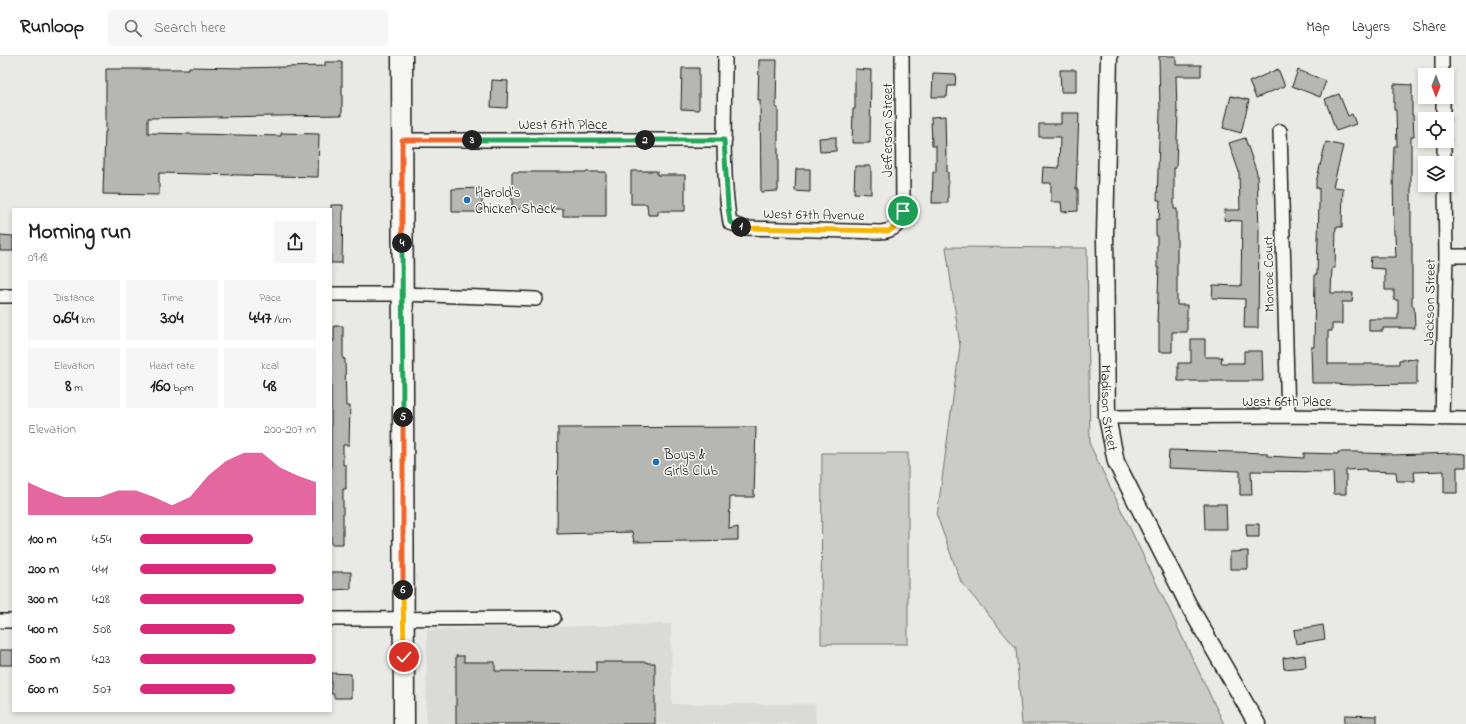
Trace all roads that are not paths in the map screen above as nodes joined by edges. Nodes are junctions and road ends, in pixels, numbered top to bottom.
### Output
1 (402, 56) edge
2 (725, 56) edge
3 (902, 56) edge
4 (1109, 56) edge
5 (1442, 56) edge
6 (1442, 68) edge
7 (1280, 131) dead end
8 (402, 140) junction
9 (724, 140) junction
10 (1444, 192) edge
11 (896, 226) joint
12 (1446, 256) junction
13 (1466, 256) edge
14 (332, 294) edge
15 (403, 294) junction
16 (0, 296) edge
17 (12, 296) edge
18 (536, 299) dead end
19 (1288, 416) junction
20 (1107, 417) junction
21 (1442, 420) junction
22 (1466, 420) edge
23 (554, 618) dead end
24 (332, 619) edge
25 (403, 619) junction
26 (0, 621) edge
27 (12, 621) edge
28 (404, 724) edge
29 (1257, 724) edge

1 - 8 main road
2 - 9 street
3 - 11 street, Jefferson Street
4 - 20 street, Madison Street
5 - 6 street
7 - 19 street, Monroe Court
8 - 9 street, West 67th Place
8 - 15 main road
9 - 11 street, West 67th Avenue
10 - 12 street, Jackson Street
12 - 13 street
12 - 21 street, Jackson Street
14 - 15 street
15 - 18 street
15 - 25 main road
16 - 17 street
19 - 20 street, West 66th Place
19 - 21 street, West 66th Place
20 - 29 street, Madison Street
21 - 22 street, West 66th Place
23 - 25 street
24 - 25 street
25 - 28 main road
26 - 27 street

